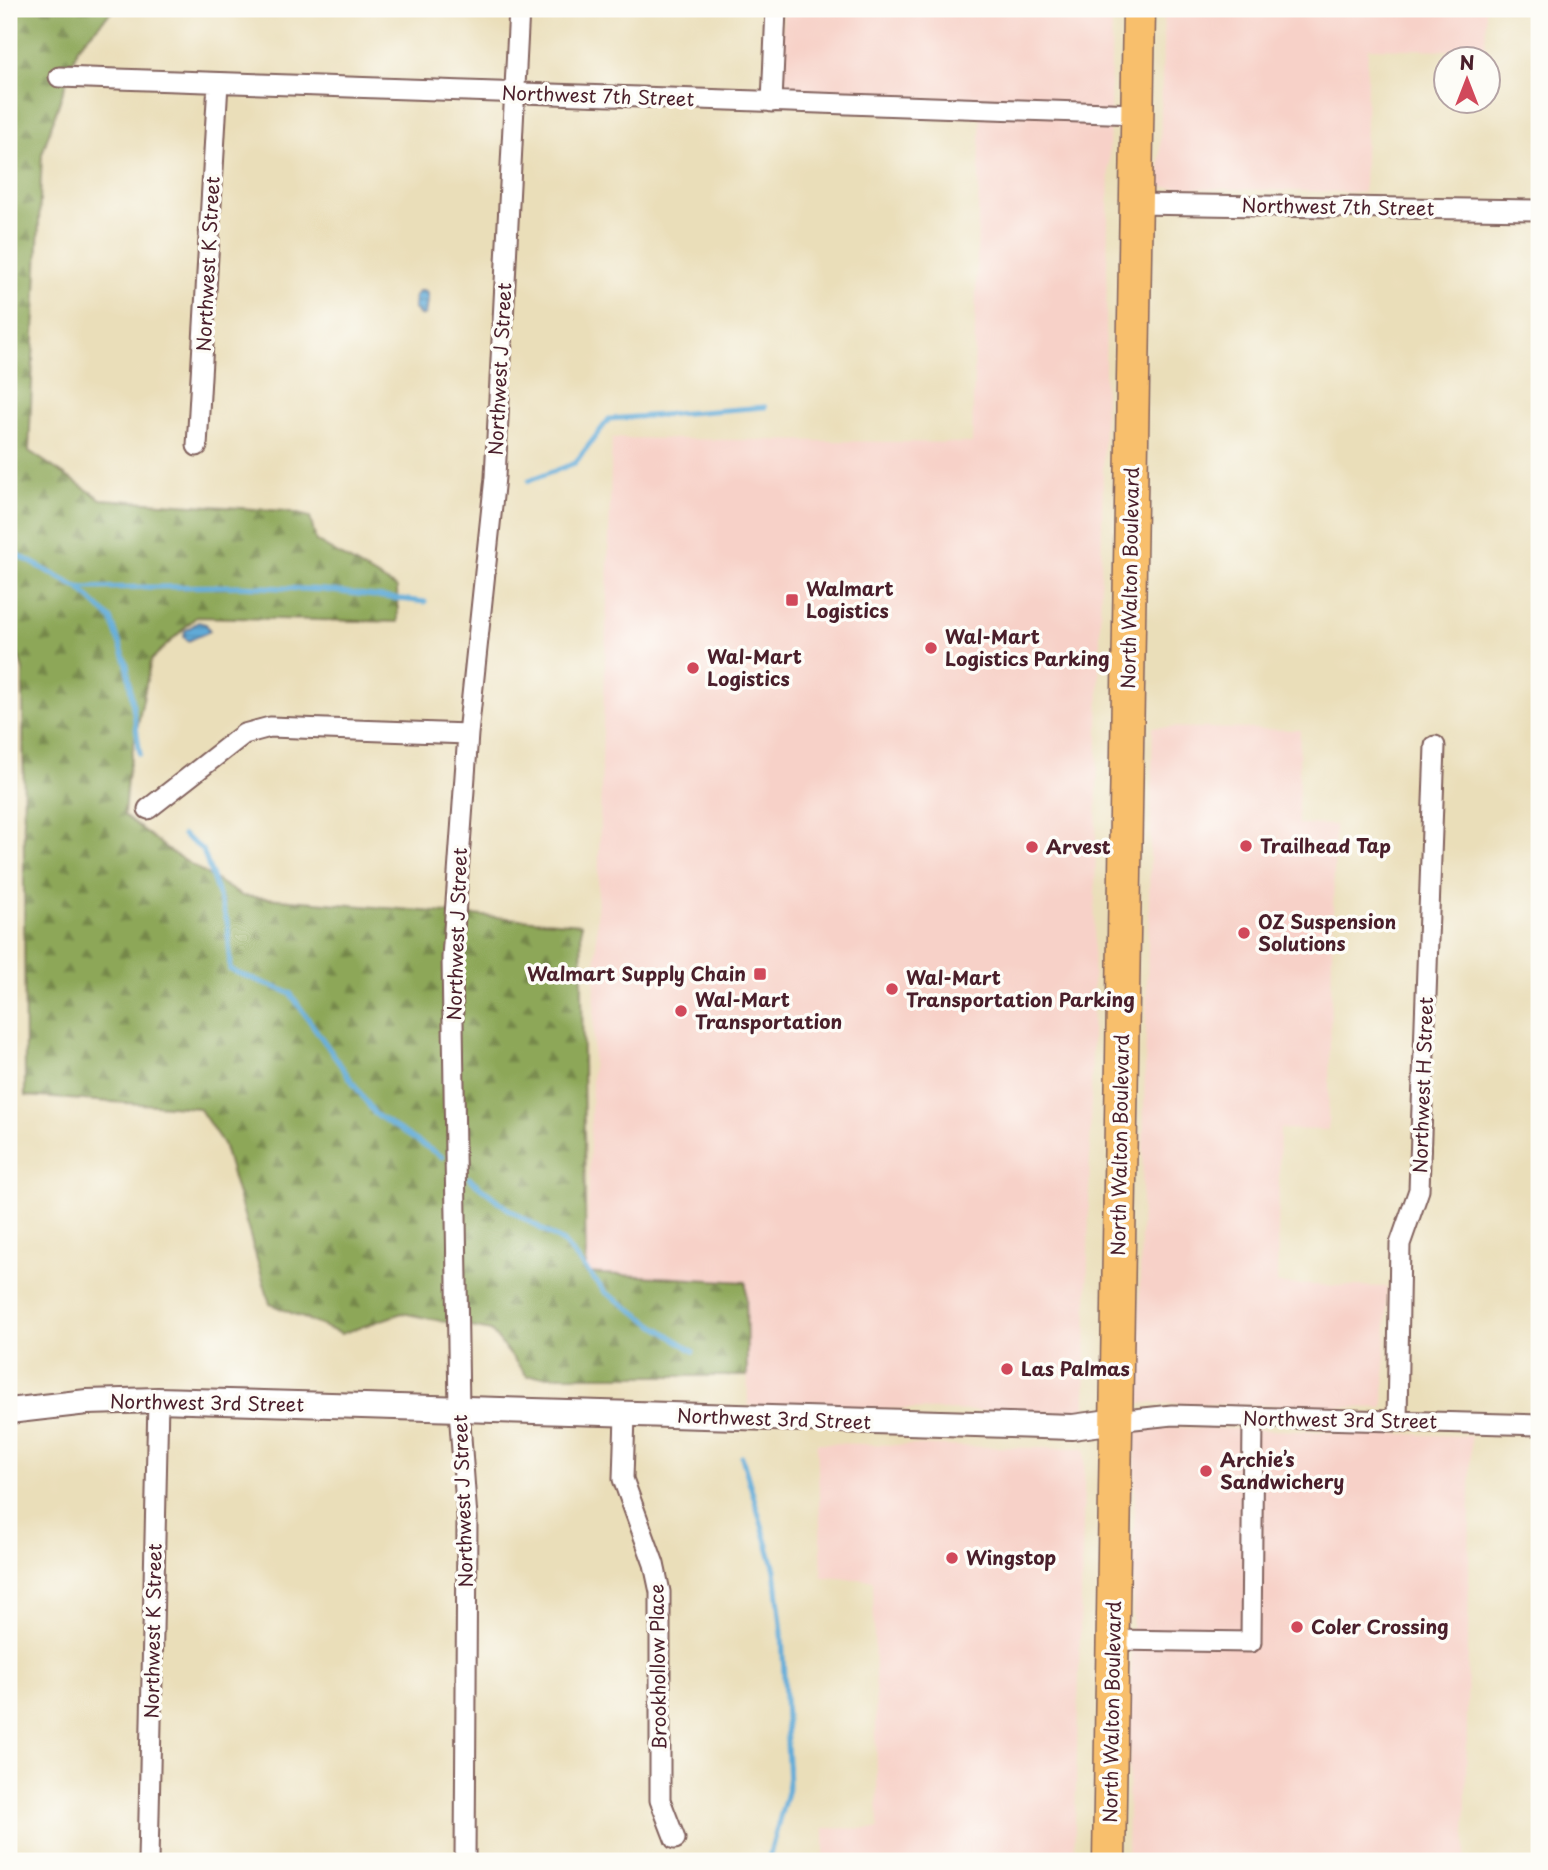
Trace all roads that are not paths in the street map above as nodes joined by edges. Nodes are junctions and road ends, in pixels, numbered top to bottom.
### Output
1 (519, 9) edge
2 (776, 9) edge
3 (1139, 9) edge
4 (60, 77) dead end
5 (218, 83) junction
6 (513, 93) junction
7 (772, 102) junction
8 (1137, 114) junction
9 (1136, 204) junction
10 (1539, 210) edge
11 (197, 446) dead end
12 (468, 734) junction
13 (1436, 746) dead end
14 (148, 809) dead end
15 (158, 1400) junction
16 (459, 1410) junction
17 (9, 1411) edge
18 (625, 1415) junction
19 (1253, 1418) junction
20 (1116, 1421) junction
21 (1397, 1421) junction
22 (1539, 1425) edge
23 (1112, 1640) junction
24 (675, 1839) dead end
25 (148, 1861) edge
26 (465, 1861) edge
27 (1109, 1861) edge

1 - 6 street, Northwest J Street
2 - 7 street
3 - 8 main road, North Walton Boulevard
4 - 5 street, Northwest 7th Street
5 - 6 street, Northwest 7th Street
5 - 11 street, Northwest K Street
6 - 7 street, Northwest 7th Street
6 - 12 street, Northwest J Street
7 - 8 street, Northwest 7th Street
8 - 9 main road, North Walton Boulevard
9 - 10 street, Northwest 7th Street
9 - 20 main road, North Walton Boulevard
12 - 14 street
12 - 16 street, Northwest J Street
13 - 21 street, Northwest H Street
15 - 16 street, Northwest 3rd Street
15 - 17 street, Northwest 3rd Street
15 - 25 street, Northwest K Street
16 - 18 street, Northwest 3rd Street
16 - 26 street, Northwest J Street
18 - 20 street, Northwest 3rd Street
18 - 24 street, Brookhollow Place
19 - 20 street, Northwest 3rd Street
19 - 21 street, Northwest 3rd Street
19 - 23 street
20 - 23 main road, North Walton Boulevard
21 - 22 street, Northwest 3rd Street
23 - 27 main road, North Walton Boulevard

